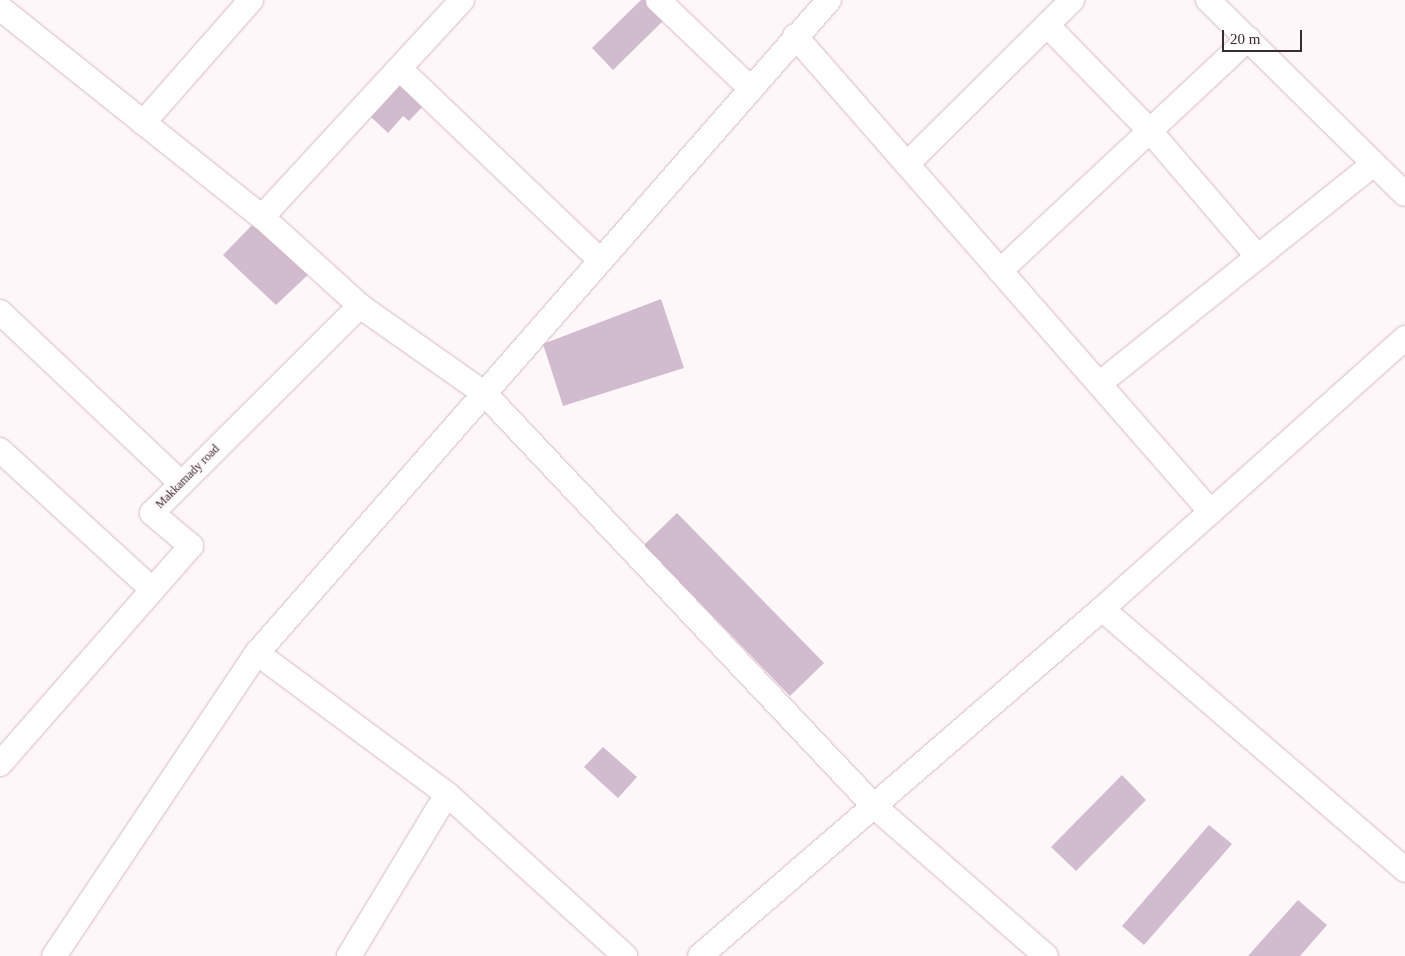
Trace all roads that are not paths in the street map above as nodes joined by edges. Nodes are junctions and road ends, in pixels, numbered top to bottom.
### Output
1 (251, 0) edge
2 (462, 0) edge
3 (658, 0) edge
4 (829, 0) edge
5 (1072, 0) edge
6 (1208, 0) edge
7 (5, 9) edge
8 (1047, 24) junction
9 (795, 36) junction
10 (1248, 40) junction
11 (400, 69) junction
12 (751, 88) junction
13 (143, 123) junction
14 (1150, 132) junction
15 (907, 164) junction
16 (1374, 164) junction
17 (1405, 194) edge
18 (262, 217) junction
19 (1258, 256) junction
20 (600, 260) junction
21 (1000, 271) junction
22 (360, 306) junction
23 (0, 312) edge
24 (1405, 338) edge
25 (1098, 384) junction
26 (484, 393) junction
27 (0, 450) edge
28 (181, 484) junction
29 (1211, 512) junction
30 (152, 590) junction
31 (1102, 609) junction
32 (257, 653) junction
33 (0, 764) edge
34 (447, 794) junction
35 (874, 806) junction
36 (1405, 870) edge
37 (1035, 952) edge
38 (54, 956) edge
39 (349, 956) edge
40 (625, 956) edge
41 (700, 956) edge

1 - 13 street
2 - 11 street
3 - 12 street
4 - 9 street
5 - 8 street
6 - 10 street
7 - 13 street
8 - 14 street
8 - 15 street
9 - 12 street
9 - 15 street
10 - 14 street
10 - 16 street
11 - 18 street
11 - 20 street
12 - 20 street
13 - 18 street
14 - 19 street
14 - 21 street
15 - 21 street
16 - 17 street
16 - 19 street
18 - 22 street
19 - 25 street
20 - 26 street
21 - 25 street
22 - 26 street
22 - 28 street, Makkamady road
23 - 28 street
24 - 29 street
25 - 29 street
26 - 32 street
26 - 35 street
27 - 30 street
28 - 30 street, Makkamady road
29 - 31 street
30 - 33 street, Makkamady road
31 - 35 street
31 - 36 street
32 - 34 street
32 - 38 street
34 - 39 street
34 - 40 street
35 - 37 street
35 - 41 street

